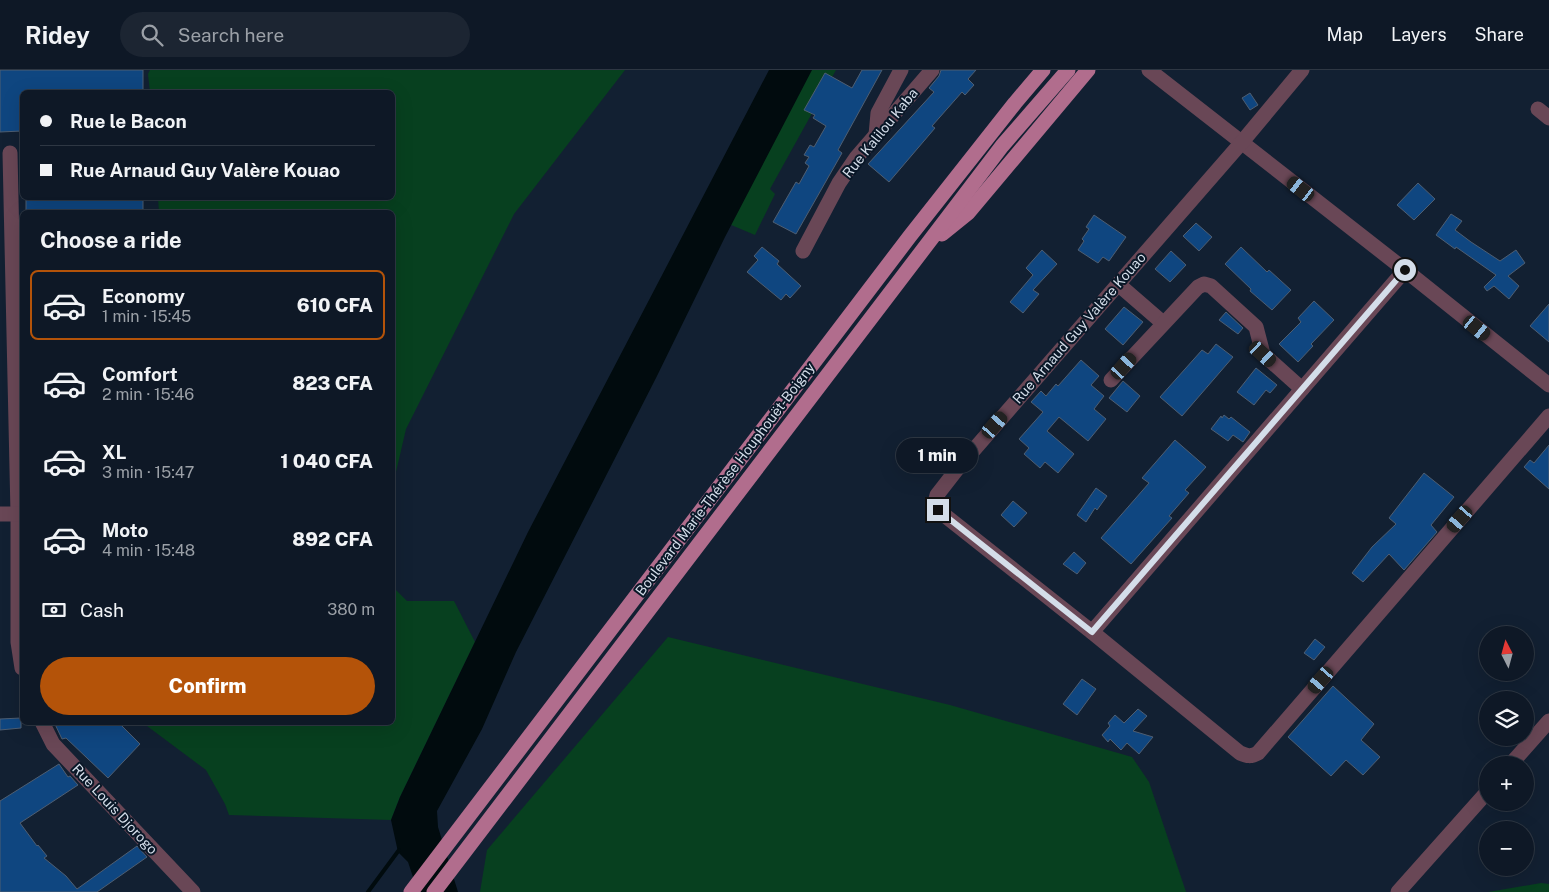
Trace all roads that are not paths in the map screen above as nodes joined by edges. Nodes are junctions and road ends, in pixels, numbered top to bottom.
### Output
1 (901, 70) edge
2 (932, 70) edge
3 (1043, 70) edge
4 (1068, 70) edge
5 (1088, 70) edge
6 (1149, 70) edge
7 (1302, 70) edge
8 (876, 135) junction
9 (1242, 142) junction
10 (11, 153) edge
11 (924, 249) junction
12 (804, 251) dead end
13 (1405, 270) junction
14 (1118, 284) junction
15 (1163, 323) junction
16 (1111, 380) dead end
17 (1549, 385) edge
18 (1302, 389) junction
19 (1549, 416) edge
20 (0, 514) edge
21 (20, 514) edge
22 (1092, 632) junction
23 (20, 655) edge
24 (1549, 721) edge
25 (44, 725) edge
26 (1518, 756) edge
27 (1479, 801) edge
28 (193, 892) edge
29 (411, 892) edge
30 (434, 892) edge
31 (1398, 892) edge

1 - 8 street
2 - 8 street, Rue Kalilou Kaba
3 - 29 main road, Boulevard Marie-Thérèse Houphouët-Boigny
4 - 11 main road, Boulevard Marie-Thérèse Houphouët-Boigny
5 - 11 main road
6 - 9 street
7 - 9 street, Rue Arnaud Guy Valère Kouao
8 - 12 street, Rue Kalilou Kaba
9 - 13 street
9 - 14 street, Rue Arnaud Guy Valère Kouao
10 - 21 street
11 - 30 main road, Boulevard Marie-Thérèse Houphouët-Boigny
13 - 17 street
13 - 18 street
14 - 15 street
14 - 22 street, Rue Arnaud Guy Valère Kouao
15 - 16 street
15 - 18 street
18 - 22 street
19 - 22 street, Rue Arnaud Guy Valère Kouao
20 - 21 street
21 - 23 street
24 - 26 street
25 - 28 street, Rue Louis Djorogo
27 - 31 street

